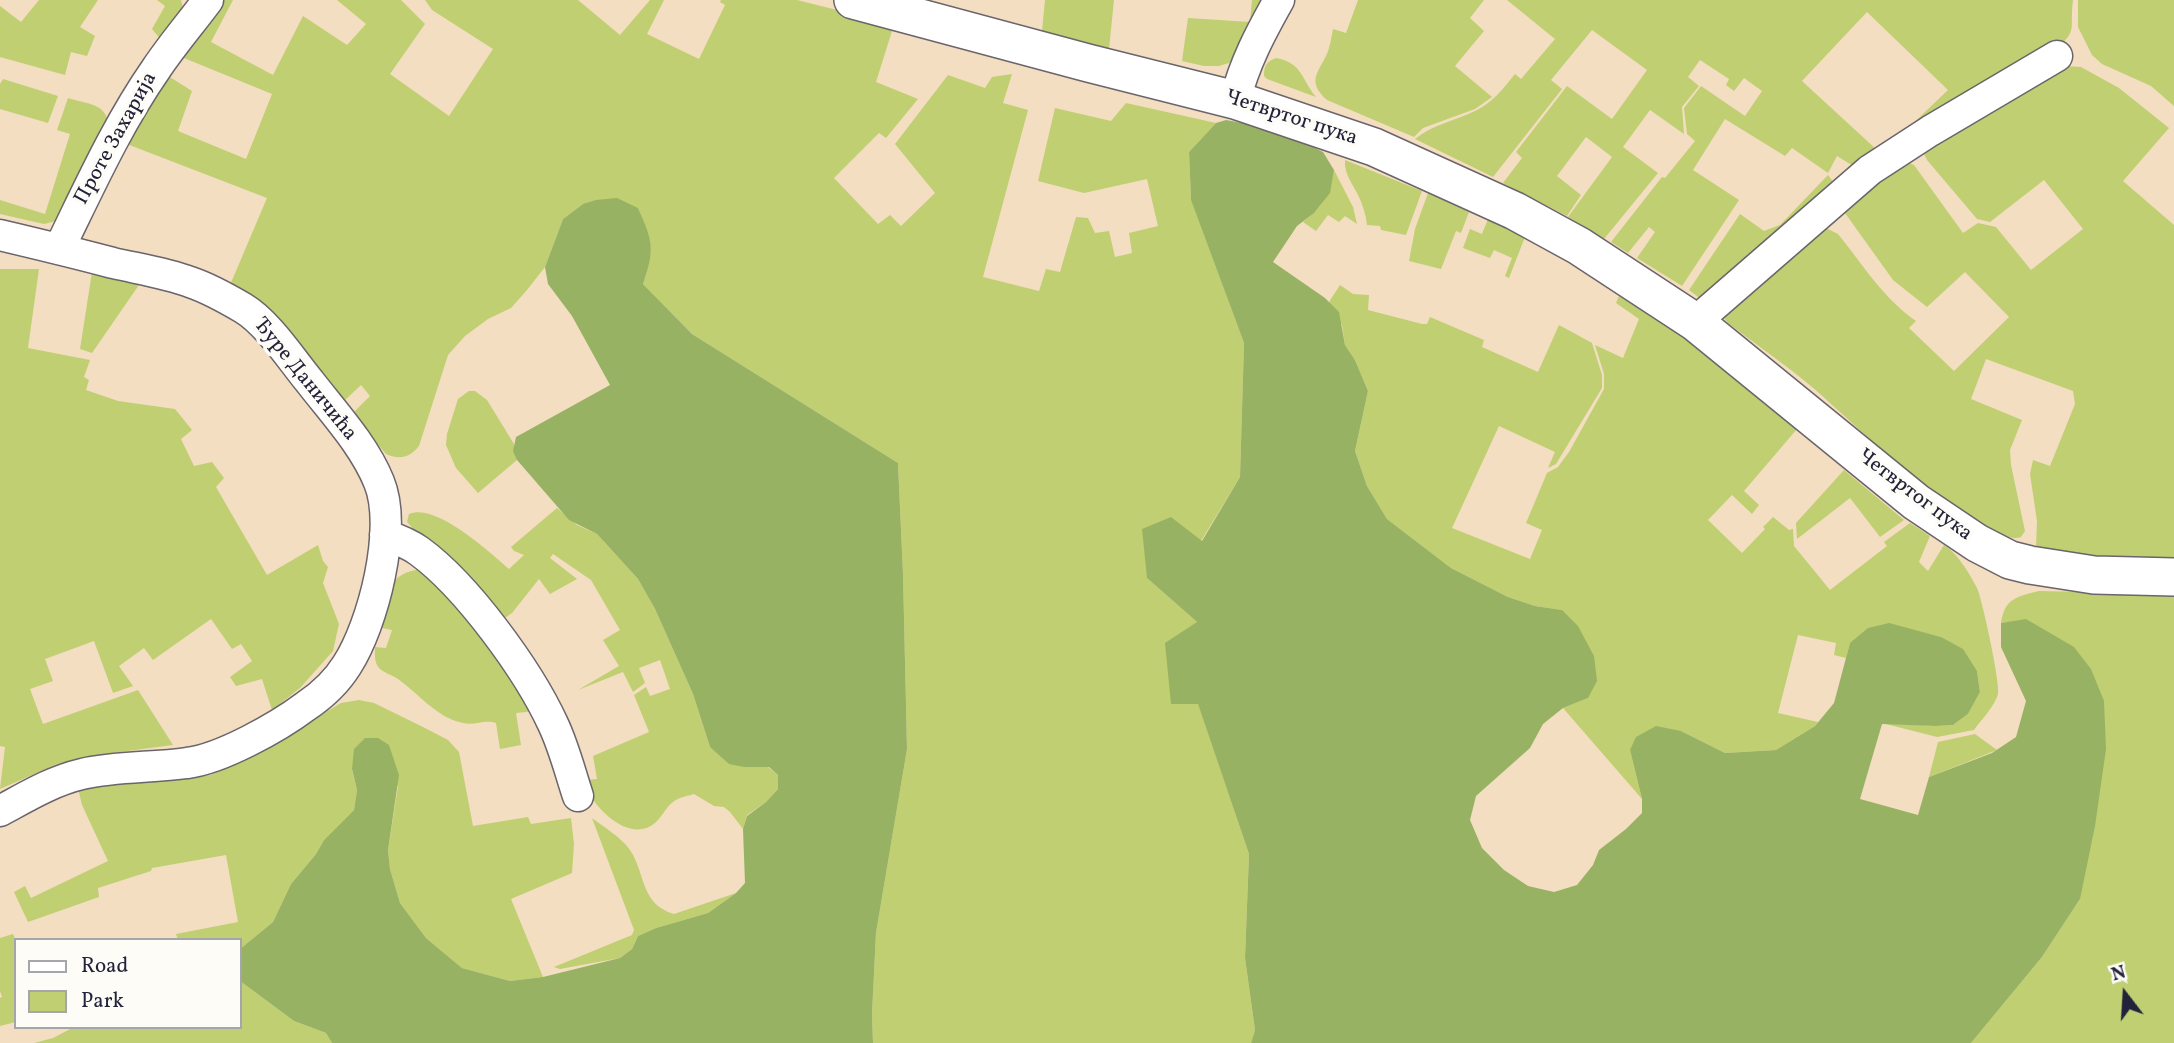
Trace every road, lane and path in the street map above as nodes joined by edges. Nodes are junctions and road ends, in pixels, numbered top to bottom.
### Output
1 (208, 0) edge
2 (853, 0) edge
3 (1279, 0) edge
4 (2057, 56) dead end
5 (1235, 100) junction
6 (0, 235) edge
7 (59, 249) junction
8 (1695, 322) junction
9 (385, 535) junction
10 (2174, 577) edge
11 (578, 796) dead end
12 (0, 811) edge

1 - 7 street, Проте Захарија
2 - 5 street, Четвртог пука
3 - 5 street
4 - 8 street
5 - 8 street, Четвртог пука
6 - 7 street, Ђуре Даничића
7 - 9 street, Ђуре Даничића
8 - 10 street, Четвртог пука
9 - 11 street
9 - 12 street, Ђуре Даничића

